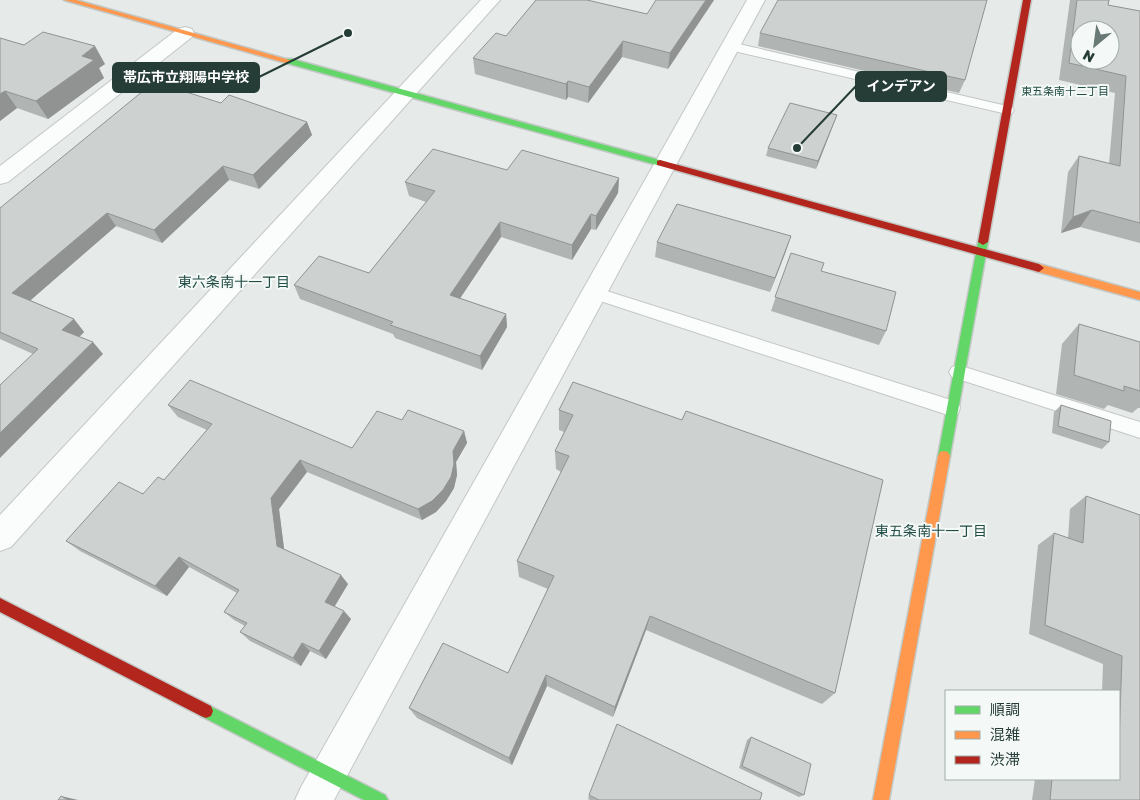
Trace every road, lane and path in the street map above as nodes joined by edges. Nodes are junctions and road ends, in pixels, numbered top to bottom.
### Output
1 (68, 0) edge
2 (491, 0) edge
3 (756, 0) edge
4 (1026, 0) edge
5 (186, 33) junction
6 (730, 46) junction
7 (404, 93) junction
8 (1007, 110) junction
9 (665, 165) junction
10 (0, 177) edge
11 (980, 251) junction
12 (594, 293) junction
13 (1140, 296) edge
14 (958, 372) junction
15 (951, 408) junction
16 (1140, 430) edge
17 (0, 537) edge
18 (0, 605) edge
19 (329, 773) junction
20 (314, 800) edge
21 (380, 800) edge
22 (881, 800) edge

1 - 5 street
2 - 7 street
3 - 6 street
4 - 8 street
5 - 7 street
5 - 10 street
6 - 8 lane
6 - 9 street
7 - 9 street
7 - 17 street
8 - 11 street
9 - 11 street
9 - 12 street
11 - 13 street
11 - 14 street
12 - 15 lane
12 - 19 street
14 - 15 street
14 - 16 lane
15 - 22 street
18 - 19 street
19 - 20 street
19 - 21 street

